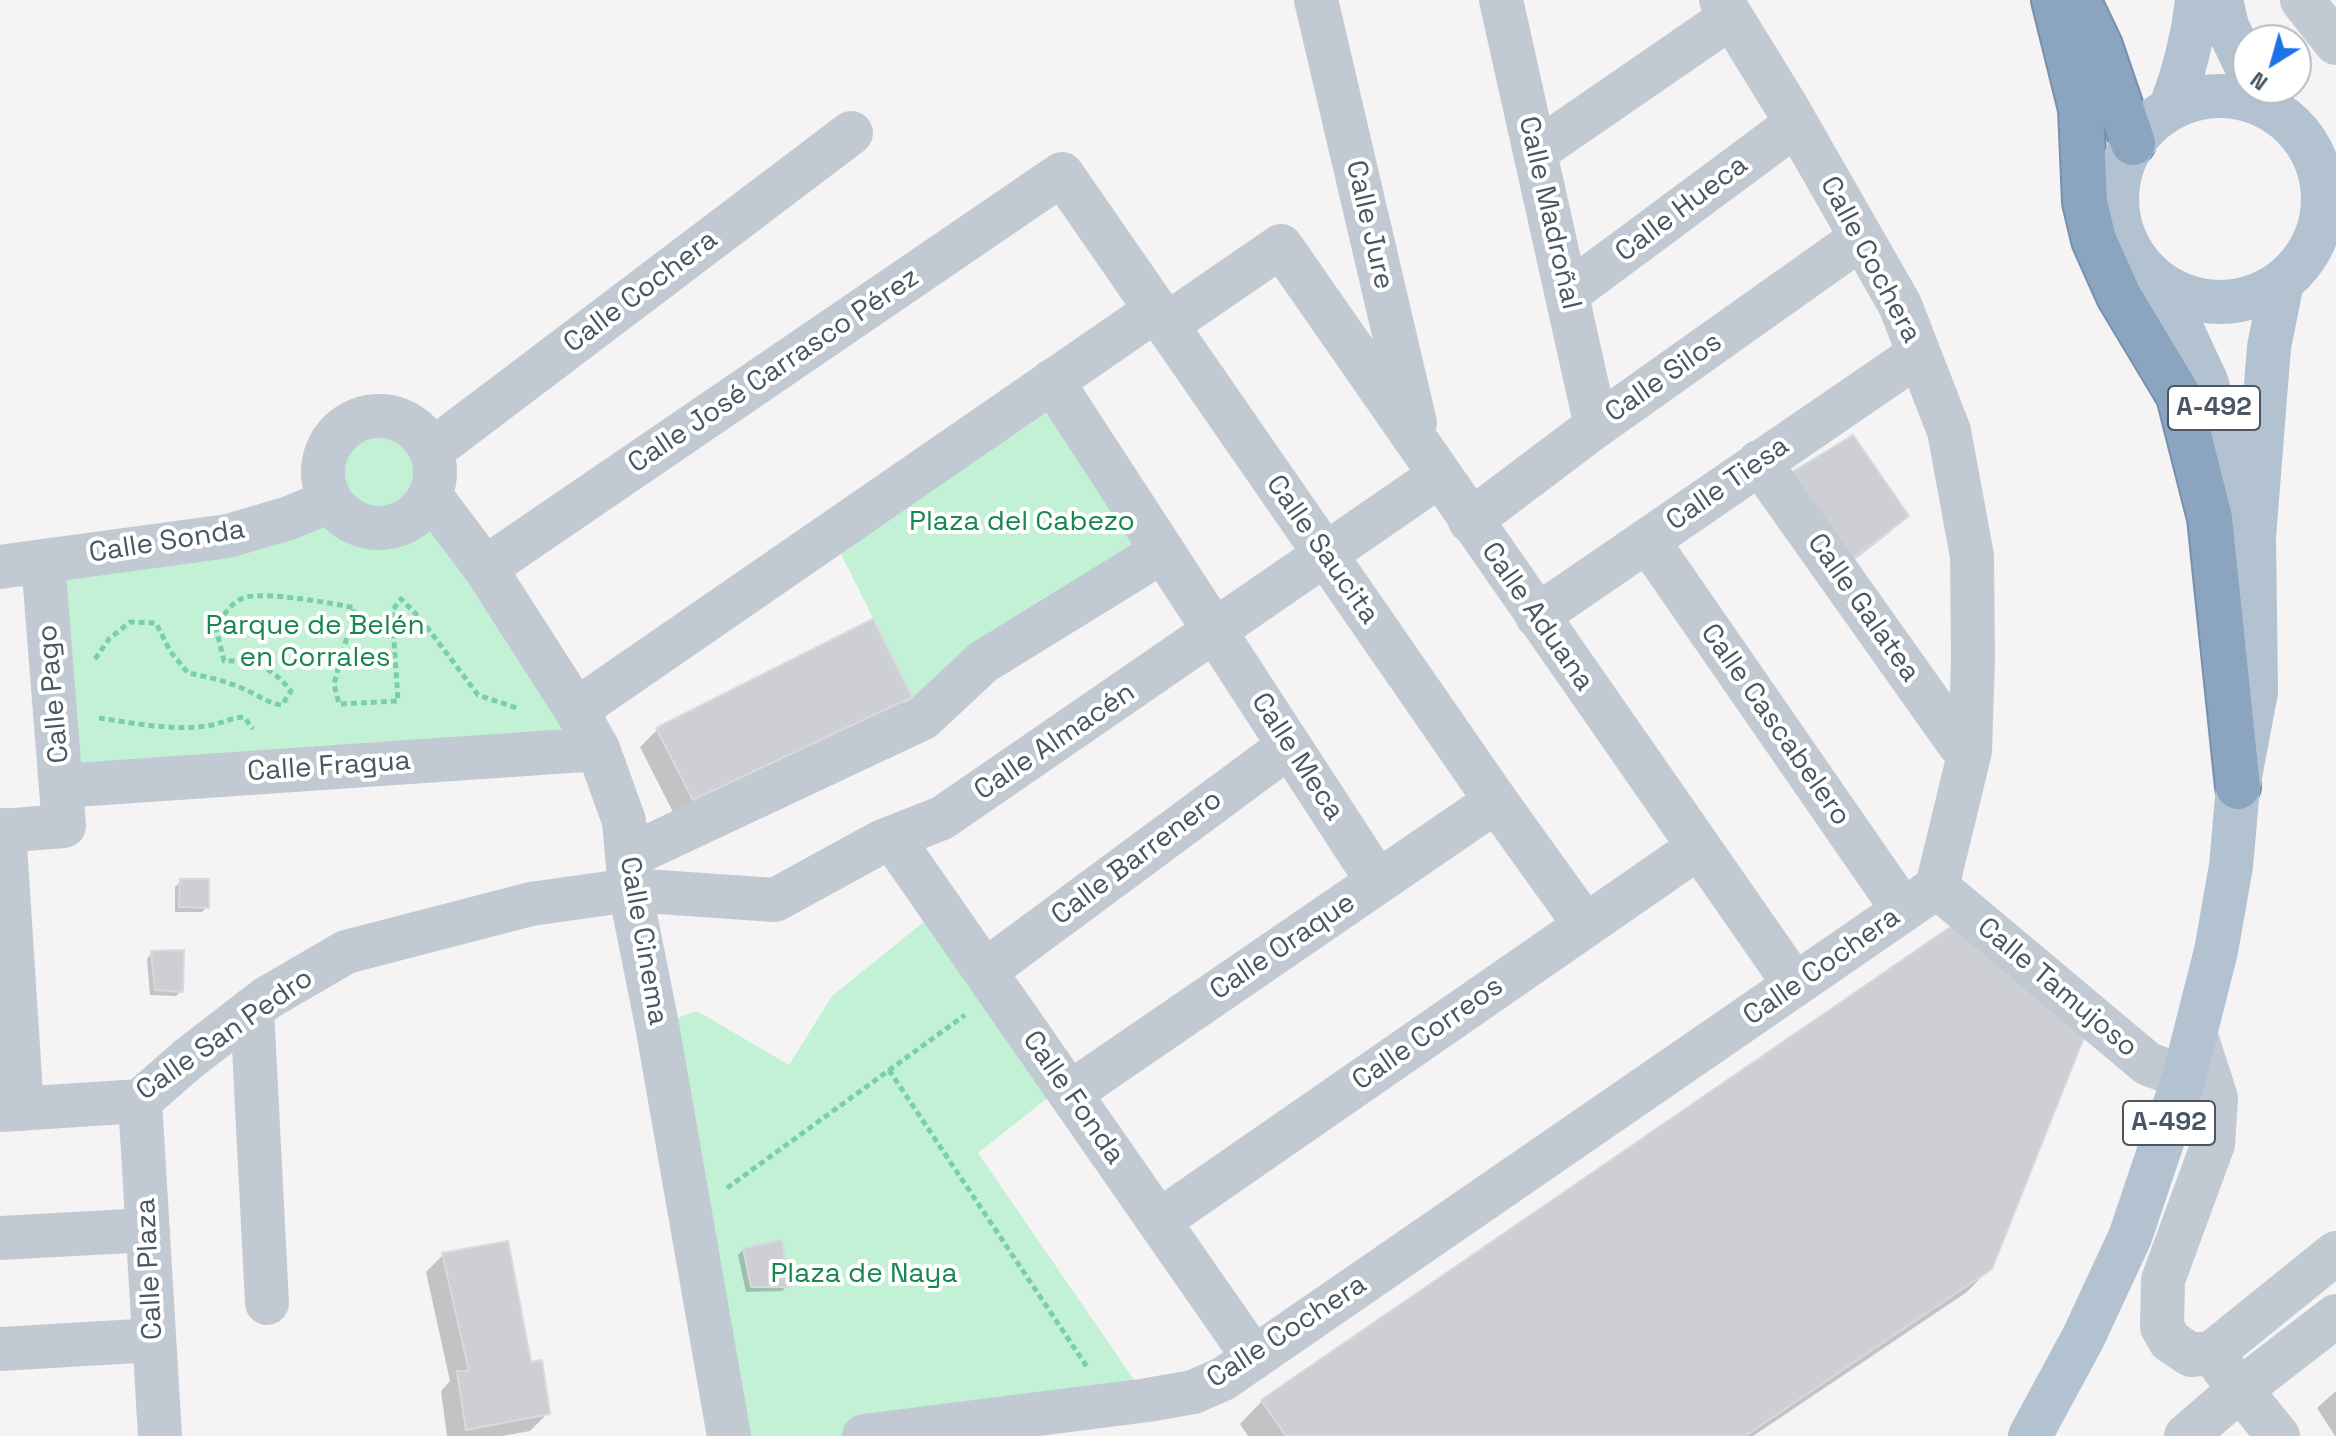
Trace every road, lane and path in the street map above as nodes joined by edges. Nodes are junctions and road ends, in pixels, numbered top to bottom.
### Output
1 (1316, 0) edge
2 (2054, 0) edge
3 (2078, 0) edge
4 (2197, 0) edge
5 (2221, 0) edge
6 (2302, 0) edge
7 (1515, 7) edge
8 (1726, 9) edge
9 (2232, 36) edge
10 (2336, 43) edge
11 (2232, 96) edge
12 (2273, 104) edge
13 (2170, 109) junction
14 (1796, 124) junction
15 (851, 133) dead end
16 (2133, 143) junction
17 (1535, 152) junction
18 (1062, 174) joint
19 (1861, 238) junction
20 (2282, 282) junction
21 (2161, 284) junction
22 (1567, 294) junction
23 (1161, 317) junction
24 (1919, 354) junction
25 (1052, 381) junction
26 (1596, 426) junction
27 (431, 451) junction
28 (1759, 462) junction
29 (1430, 463) junction
30 (430, 495) junction
31 (330, 501) junction
32 (1470, 521) junction
33 (2254, 537) junction
34 (1647, 540) junction
35 (1163, 551) junction
36 (1325, 554) junction
37 (43, 561) junction
38 (0, 567) edge
39 (485, 568) junction
40 (1537, 616) junction
41 (1216, 632) junction
42 (93, 668) dead end
43 (576, 710) junction
44 (98, 718) dead end
45 (1289, 746) junction
46 (598, 749) junction
47 (1970, 751) junction
48 (251, 772) junction
49 (2238, 787) junction
50 (1496, 801) junction
51 (63, 806) junction
52 (2, 831) edge
53 (892, 838) junction
54 (1699, 847) junction
55 (629, 874) junction
56 (1378, 882) junction
57 (1920, 899) junction
58 (1585, 925) junction
59 (992, 981) junction
60 (1795, 985) junction
61 (252, 1009) junction
62 (2196, 1036) junction
63 (889, 1070) junction
64 (2184, 1077) junction
65 (1070, 1093) junction
66 (140, 1101) junction
67 (11, 1110) edge
68 (690, 1214) junction
69 (1159, 1221) junction
70 (148, 1230) junction
71 (0, 1238) edge
72 (2336, 1253) edge
73 (267, 1303) dead end
74 (2336, 1316) edge
75 (154, 1340) junction
76 (0, 1349) edge
77 (2212, 1353) junction
78 (1254, 1358) junction
79 (2240, 1389) junction
80 (1112, 1404) junction
81 (160, 1436) edge
82 (729, 1436) edge
83 (864, 1436) edge
84 (2030, 1436) edge
85 (2186, 1436) edge
86 (2278, 1436) edge

1 - 29 street, Calle Jure
2 - 49 highway
3 - 16 highway
4 - 13 main road, A-492
5 - 9 main road, A-492
6 - 10 street
7 - 17 street, Calle Madroñal
8 - 14 street, Calle Cochera
8 - 17 street
11 - 13 main road, A-492
12 - 20 main road, A-492
13 - 16 main road, A-492
14 - 19 street, Calle Cochera
14 - 22 street, Calle Hueca
15 - 27 street, Calle Cochera
16 - 21 main road, A-492
17 - 22 street, Calle Madroñal
18 - 23 street, Calle Saucita
18 - 39 street, Calle José Carrasco Pérez
19 - 24 street, Calle Cochera
19 - 26 street, Calle Silos
20 - 21 main road, A-492
20 - 33 main road, A-492
21 - 33 main road, A-492
22 - 26 street, Calle Madroñal
23 - 25 street
23 - 29 street, Calle Aduana
23 - 36 street, Calle Saucita
24 - 28 street, Calle Tiesa
24 - 47 street, Calle Cochera
25 - 35 street, Calle Meca
25 - 43 street
26 - 32 street, Calle Silos
27 - 30 street
27 - 31 street
28 - 34 street, Calle Tiesa
28 - 47 street, Calle Galatea
29 - 32 street, Calle Aduana
29 - 36 street, Calle Almacén
30 - 31 street
30 - 39 street, Calle Cinema
31 - 37 street, Calle Sonda
32 - 40 street, Calle Aduana
33 - 49 main road, A-492
34 - 40 street, Calle Tiesa
34 - 57 street, Calle Cascabelero
35 - 41 street, Calle Meca
35 - 55 street
36 - 41 street, Calle Almacén
36 - 50 street, Calle Saucita
37 - 38 street, Calle Sonda
37 - 51 street, Calle Pago
39 - 43 street, Calle Cinema
40 - 54 street, Calle Aduana
41 - 45 street, Calle Meca
41 - 53 street, Calle Almacén
42 - 43 path
43 - 46 street, Calle Cinema
44 - 48 path
45 - 56 street, Calle Meca
45 - 59 street, Calle Barrenero
46 - 48 street, Calle Fragua
46 - 55 street, Calle Cinema
47 - 57 street, Calle Cochera
48 - 51 street, Calle Fragua
49 - 62 main road, A-492
50 - 56 street, Calle Oraque
50 - 58 street, Calle Saucita
51 - 52 street, Calle Fragua
52 - 67 street
53 - 55 street, Calle Almacén
53 - 59 street, Calle Fonda
54 - 58 street, Calle Correos
54 - 60 street, Calle Aduana
55 - 61 street, Calle San Pedro
55 - 68 street, Calle Cinema
56 - 65 street, Calle Oraque
57 - 60 street, Calle Cochera
57 - 64 street, Calle Tamujoso
58 - 69 street, Calle Correos
59 - 63 path
59 - 65 street, Calle Fonda
60 - 78 street, Calle Cochera
61 - 66 street, Calle San Pedro
61 - 73 street
62 - 64 main road, A-492
62 - 77 street
63 - 68 path
63 - 80 path
64 - 84 main road, A-492
65 - 69 street, Calle Fonda
66 - 67 street, Calle San Pedro
66 - 70 street, Calle Plaza
68 - 82 street, Calle Cinema
69 - 78 street, Calle Fonda
70 - 71 street
70 - 75 street, Calle Plaza
72 - 77 street
74 - 79 street
75 - 76 street
75 - 81 street, Calle Plaza
77 - 79 street
78 - 80 street, Calle Cochera
79 - 85 street
79 - 86 street
80 - 83 street, Calle Cochera

